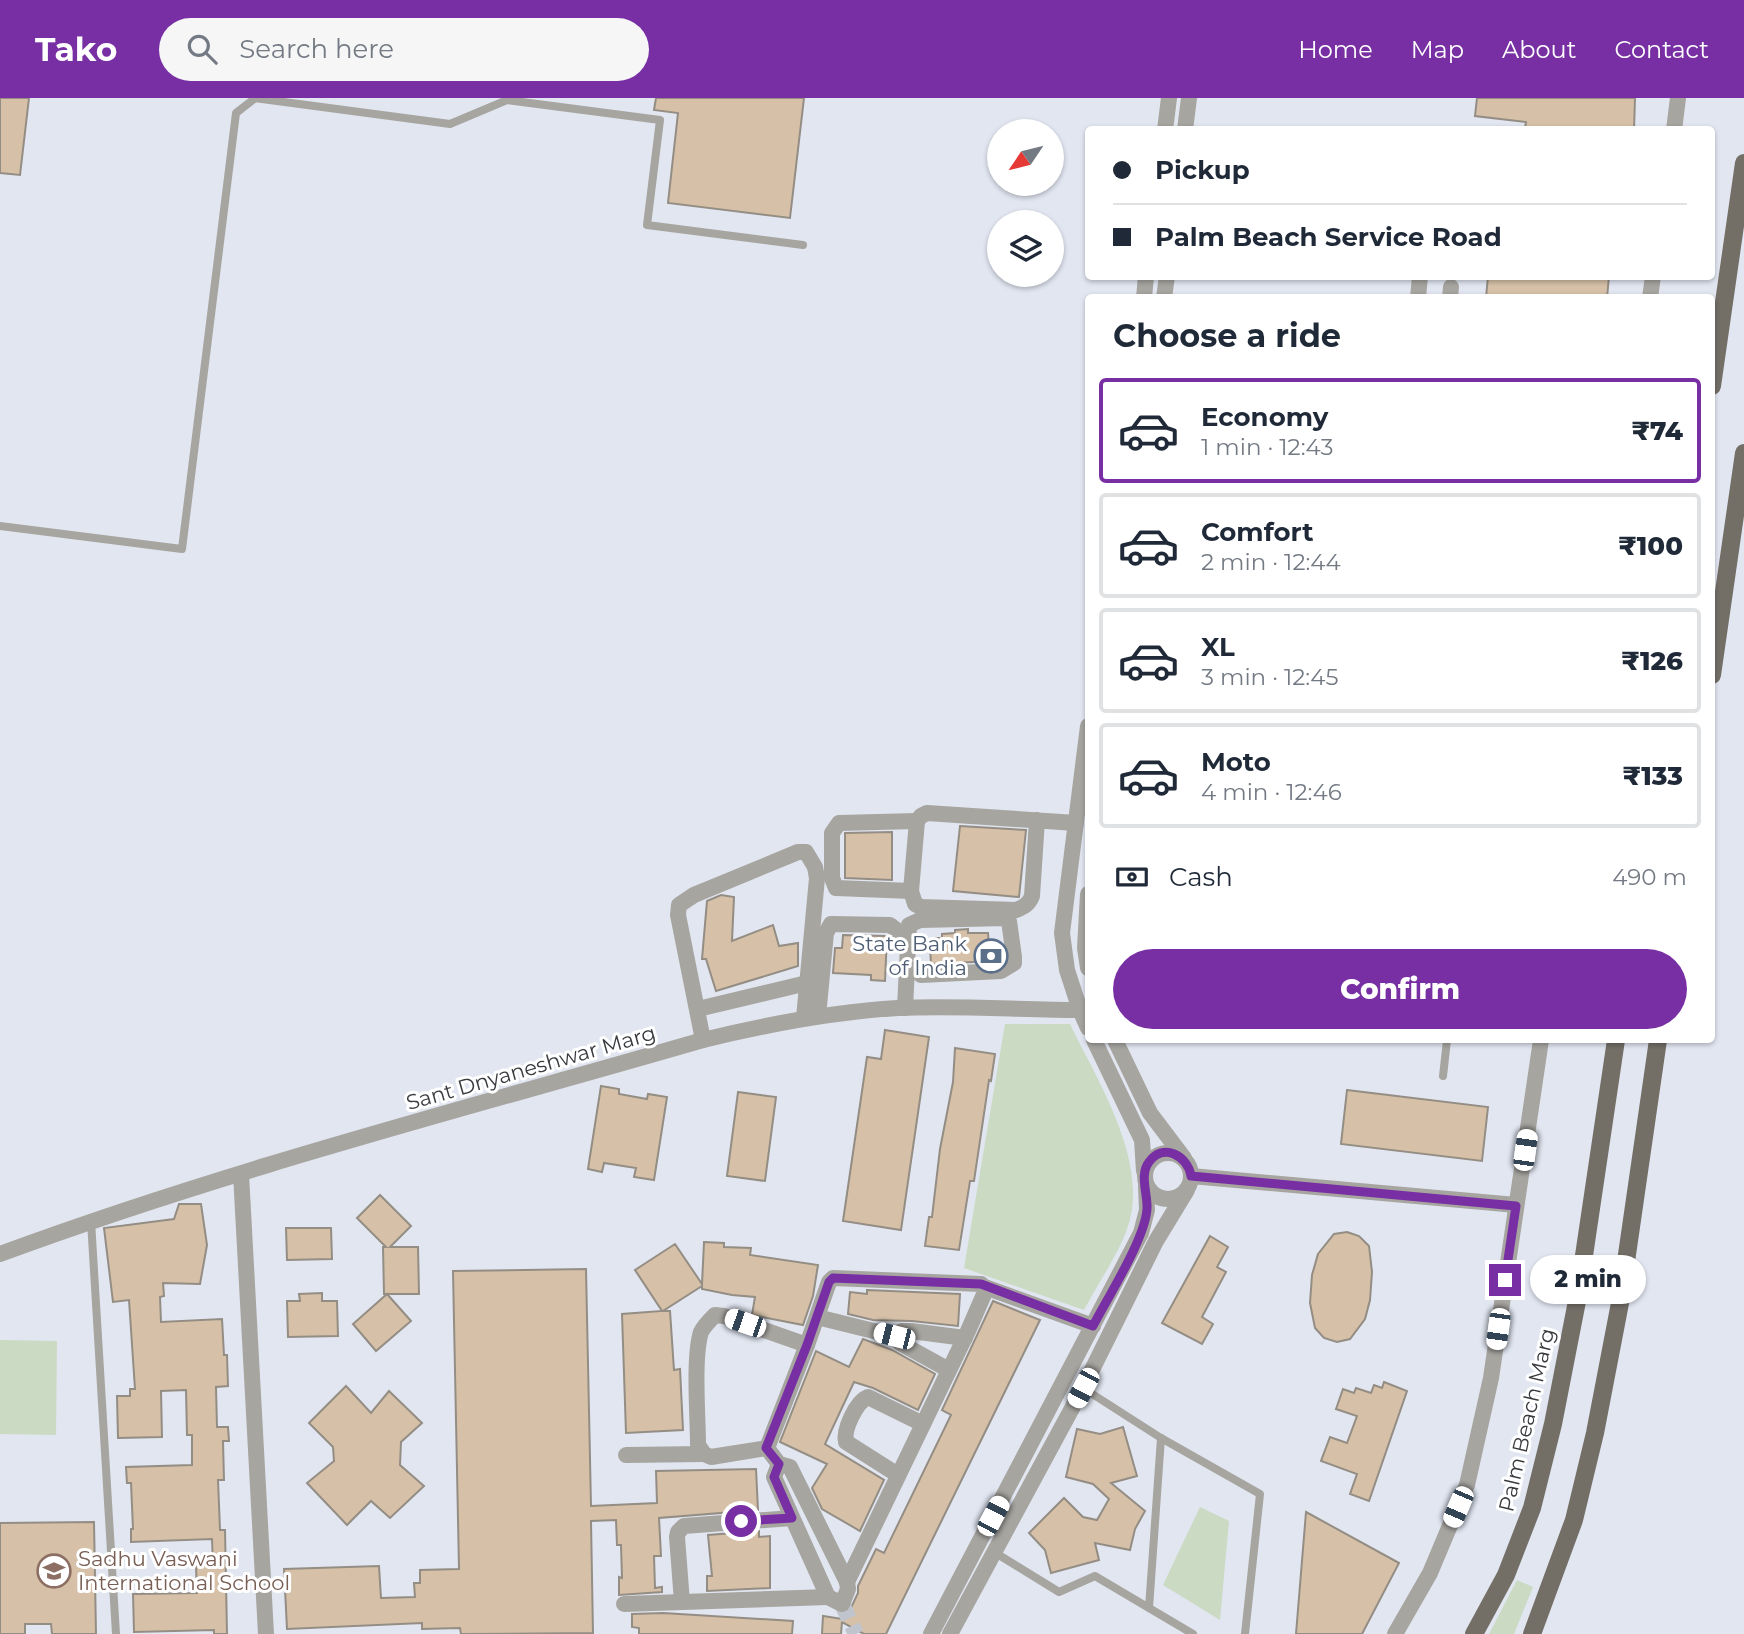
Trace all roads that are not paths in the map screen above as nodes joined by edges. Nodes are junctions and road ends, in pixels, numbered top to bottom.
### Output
1 (254, 98) edge
2 (1169, 98) edge
3 (1188, 98) edge
4 (1678, 98) edge
5 (1166, 126) edge
6 (1185, 126) edge
7 (1674, 126) edge
8 (1744, 163) edge
9 (803, 246) dead end
10 (1715, 365) edge
11 (1744, 453) edge
12 (0, 526) edge
13 (1715, 654) edge
14 (1085, 750) edge
15 (1037, 820) junction
16 (917, 821) junction
17 (1076, 823) junction
18 (911, 891) junction
19 (921, 975) dead end
20 (807, 983) junction
21 (762, 993) junction
22 (903, 1008) junction
23 (698, 1009) junction
24 (1084, 1009) edge
25 (811, 1017) junction
26 (769, 1024) junction
27 (704, 1040) junction
28 (1095, 1043) edge
29 (1116, 1043) edge
30 (1447, 1043) edge
31 (1541, 1043) edge
32 (1616, 1043) edge
33 (1658, 1043) edge
34 (1443, 1076) dead end
35 (242, 1174) junction
36 (1188, 1176) junction
37 (1145, 1179) junction
38 (1516, 1206) junction
39 (91, 1220) junction
40 (0, 1254) edge
41 (985, 1287) junction
42 (817, 1317) junction
43 (1093, 1326) junction
44 (894, 1336) junction
45 (965, 1338) junction
46 (807, 1345) junction
47 (949, 1370) junction
48 (1083, 1388) junction
49 (923, 1424) junction
50 (1161, 1438) junction
51 (766, 1448) junction
52 (704, 1454) junction
53 (626, 1455) dead end
54 (779, 1464) junction
55 (898, 1475) junction
56 (792, 1518) junction
57 (995, 1552) junction
58 (847, 1582) junction
59 (828, 1597) junction
60 (682, 1602) junction
61 (624, 1604) dead end
62 (1149, 1608) junction
63 (116, 1634) edge
64 (267, 1634) edge
65 (931, 1634) edge
66 (950, 1634) edge
67 (1193, 1634) edge
68 (1245, 1634) edge
69 (1395, 1634) edge
70 (1474, 1634) edge
71 (1532, 1634) edge

1 - 9 lane
1 - 12 lane
2 - 5 street
3 - 6 street
4 - 7 street
8 - 10 main road
11 - 13 main road
14 - 17 street
15 - 16 street
15 - 17 street
15 - 18 street
16 - 18 street
16 - 18 street
17 - 24 street
19 - 22 street
20 - 21 street
20 - 23 street
20 - 25 street
21 - 23 street
21 - 26 street
22 - 24 street, Sant Dnyaneshwar Marg
22 - 25 street, Sant Dnyaneshwar Marg
22 - 25 street
23 - 27 street
25 - 26 street, Sant Dnyaneshwar Marg
26 - 27 street, Sant Dnyaneshwar Marg
27 - 35 street, Sant Dnyaneshwar Marg
28 - 37 street
29 - 36 street
30 - 34 lane
31 - 38 street
32 - 70 main road, Palm Beach Marg
33 - 71 main road
35 - 39 street, Sant Dnyaneshwar Marg
35 - 64 street
36 - 37 street
36 - 37 street
36 - 38 street
36 - 48 street
37 - 43 street
38 - 69 street
39 - 40 street, Sant Dnyaneshwar Marg
39 - 63 lane
41 - 42 street
41 - 43 street
41 - 45 street
42 - 44 street
42 - 46 street
43 - 65 street
44 - 45 street
44 - 47 street
45 - 47 street
46 - 51 street
46 - 52 street
47 - 49 street
48 - 50 lane
48 - 57 street
49 - 55 street
49 - 55 street
50 - 62 lane
50 - 68 lane
51 - 52 street
51 - 54 street
52 - 53 street
54 - 56 street
54 - 58 street
55 - 58 street
56 - 59 street
56 - 60 street
57 - 62 lane
57 - 66 street
58 - 59 street
59 - 60 street
60 - 61 street
62 - 67 lane

